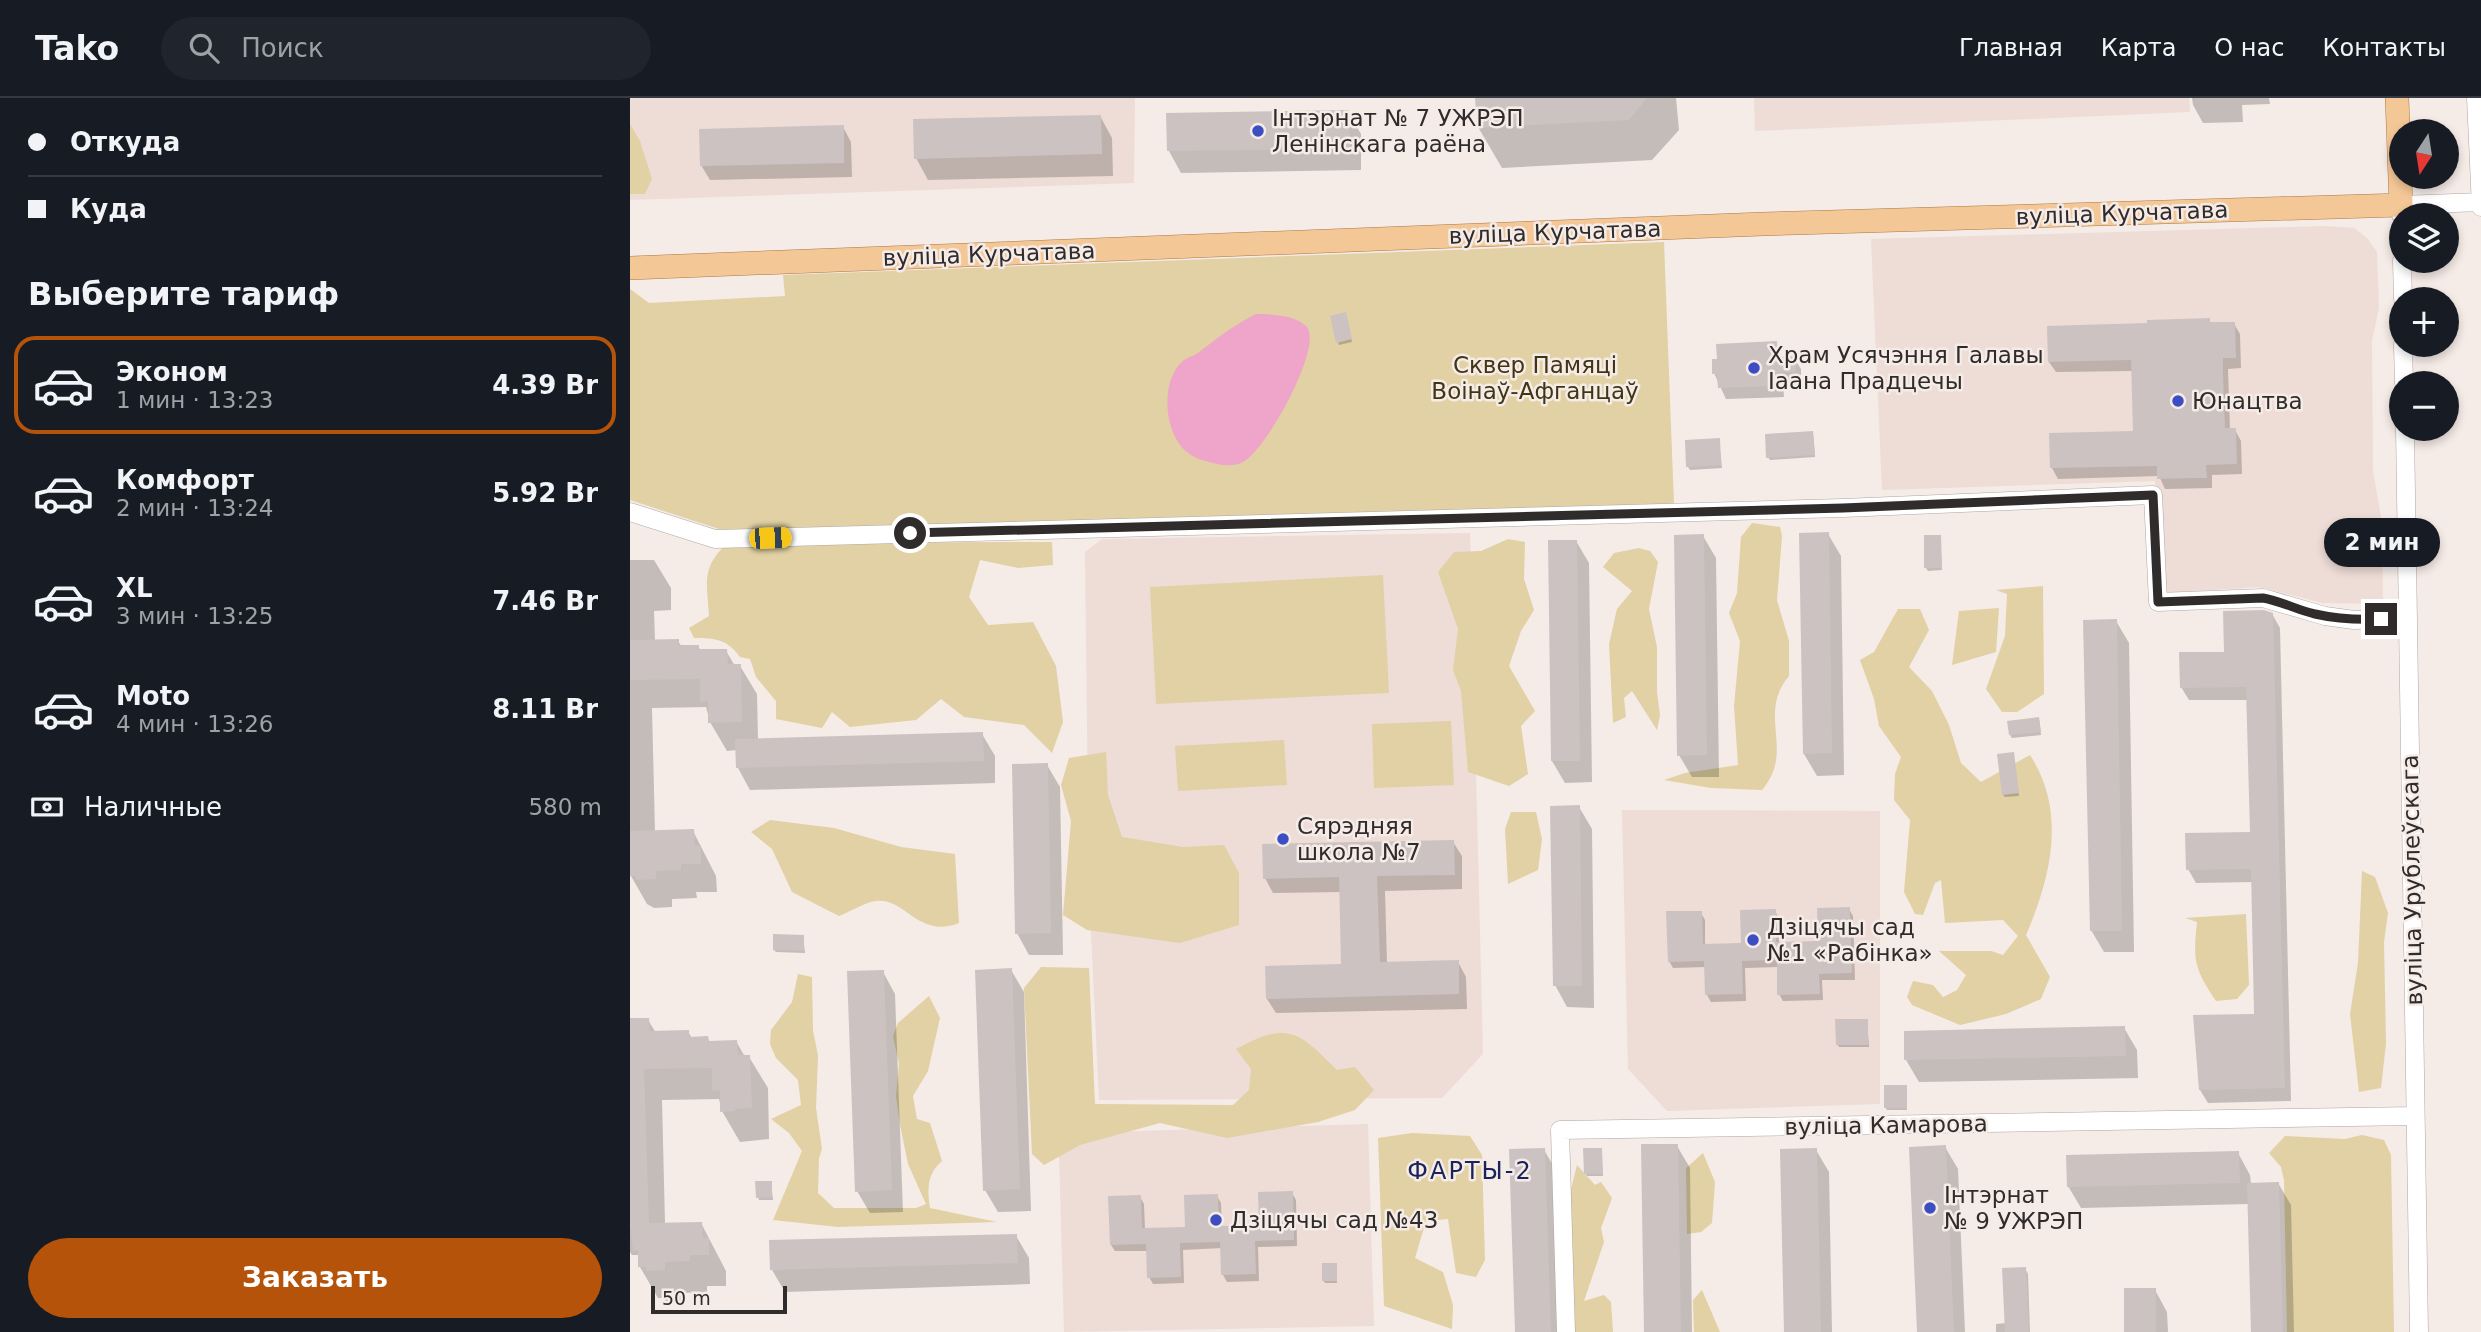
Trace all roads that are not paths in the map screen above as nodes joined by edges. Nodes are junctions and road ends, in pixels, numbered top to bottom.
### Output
1 (2397, 98) edge
2 (2476, 98) edge
3 (2401, 203) edge
4 (2481, 204) edge
5 (2459, 206) edge
6 (2389, 210) edge
7 (630, 268) edge
8 (2405, 441) edge
9 (630, 512) edge
10 (2408, 618) junction
11 (2415, 1115) junction
12 (1566, 1332) edge
13 (2419, 1332) edge

1 - 3 main road
2 - 4 street
4 - 5 street, вуліца Курчатава
6 - 7 main road, вуліца Курчатава
8 - 10 street, вуліца Урублеўскага
9 - 10 street
10 - 11 street, вуліца Урублеўскага
11 - 12 street, вуліца Камарова
11 - 13 street, вуліца Урублеўскага

